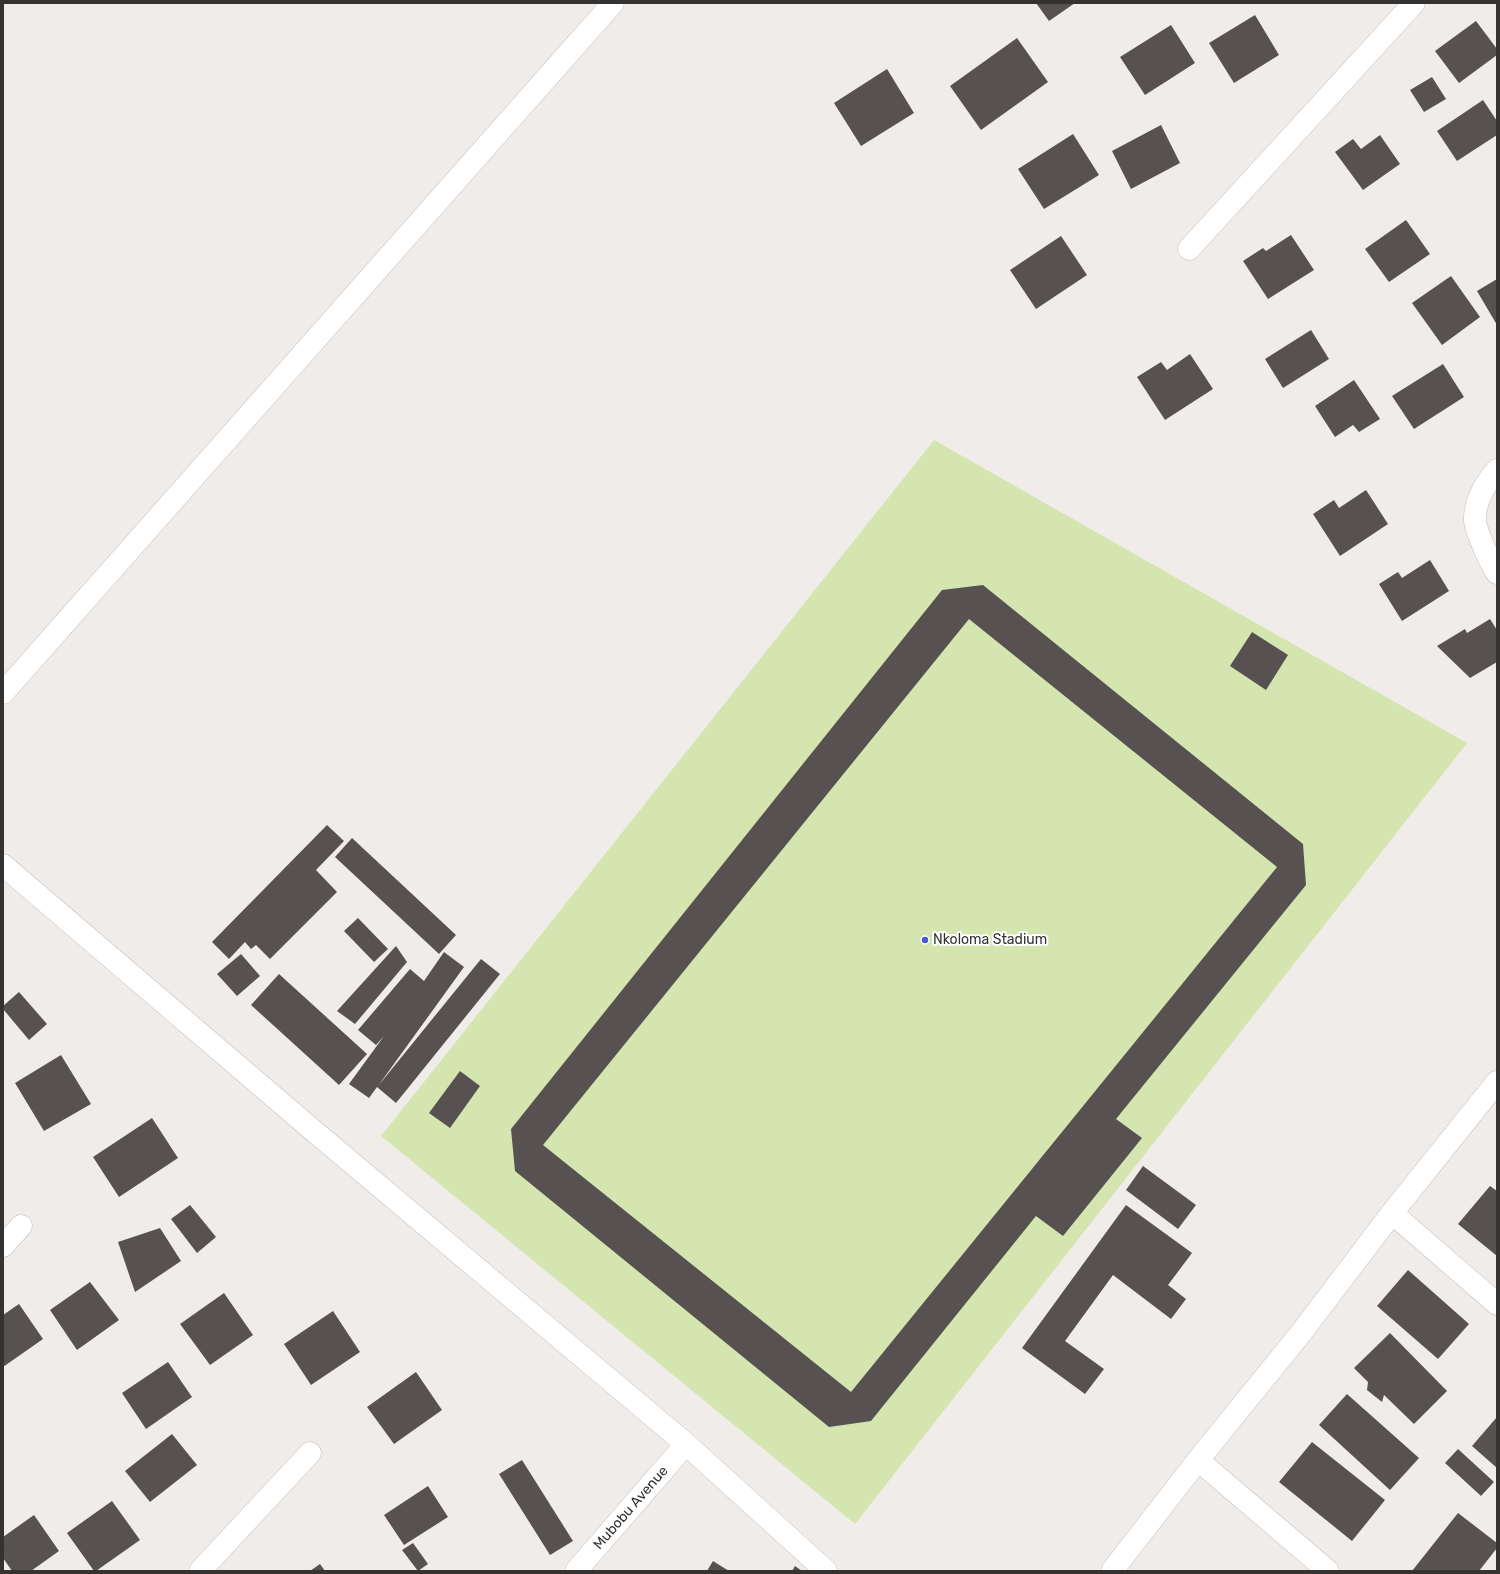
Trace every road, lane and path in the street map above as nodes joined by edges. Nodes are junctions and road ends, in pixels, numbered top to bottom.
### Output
1 (613, 3) edge
2 (1414, 3) edge
3 (1189, 249) dead end
4 (1497, 470) edge
5 (1497, 573) edge
6 (3, 693) edge
7 (3, 865) edge
8 (1497, 1082) edge
9 (1392, 1213) junction
10 (21, 1226) dead end
11 (3, 1246) edge
12 (1497, 1304) edge
13 (686, 1444) junction
14 (310, 1453) dead end
15 (1198, 1460) junction
16 (200, 1571) edge
17 (576, 1571) edge
18 (826, 1571) edge
19 (1112, 1571) edge
20 (1328, 1571) edge

1 - 6 street
2 - 3 street
4 - 5 street
7 - 13 street
8 - 9 street
9 - 12 street
9 - 15 street
10 - 11 street
13 - 17 street, Mubobu Avenue
13 - 18 street
14 - 16 street
15 - 19 street
15 - 20 street

